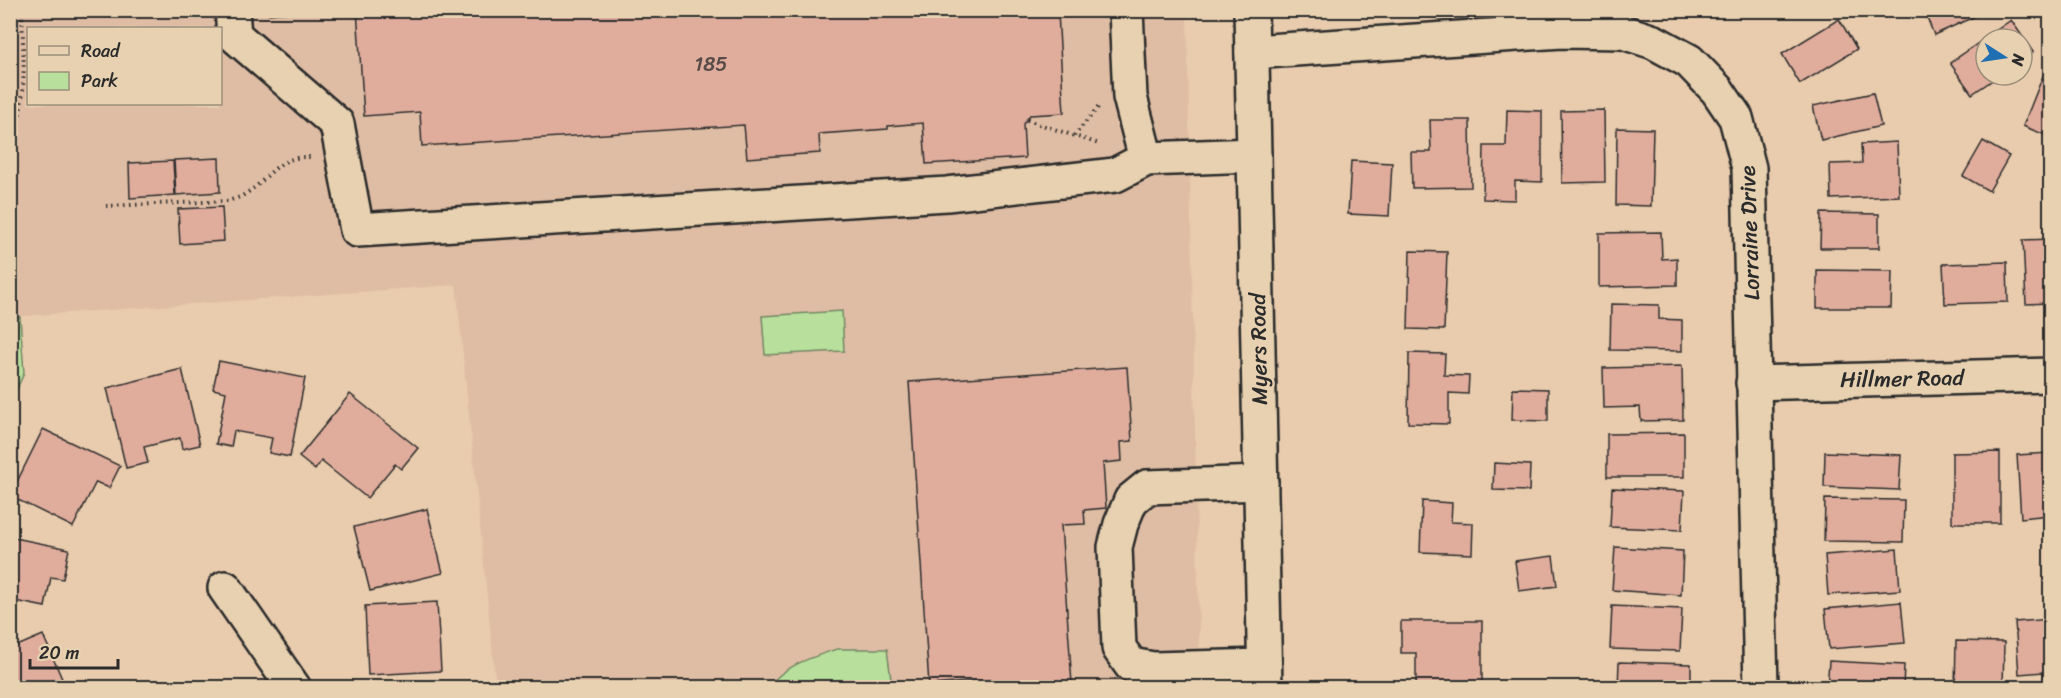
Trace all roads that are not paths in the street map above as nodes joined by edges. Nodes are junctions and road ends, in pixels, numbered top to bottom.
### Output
1 (232, 10) edge
2 (1126, 10) edge
3 (1251, 10) edge
4 (1562, 21) edge
5 (1252, 52) junction
6 (1254, 155) junction
7 (1146, 159) junction
8 (2050, 375) edge
9 (1753, 383) junction
10 (1261, 483) junction
11 (225, 588) dead end
12 (1265, 677) edge
13 (294, 687) edge
14 (1761, 687) edge

1 - 7 street
2 - 7 street
3 - 5 street, Myers Road
4 - 5 street, Lorraine Drive
4 - 9 street, Lorraine Drive
5 - 6 street, Myers Road
6 - 7 street
6 - 10 street, Myers Road
8 - 9 street, Hillmer Road
9 - 14 street, Lorraine Drive
10 - 12 street, Myers Road
10 - 12 street
11 - 13 street

